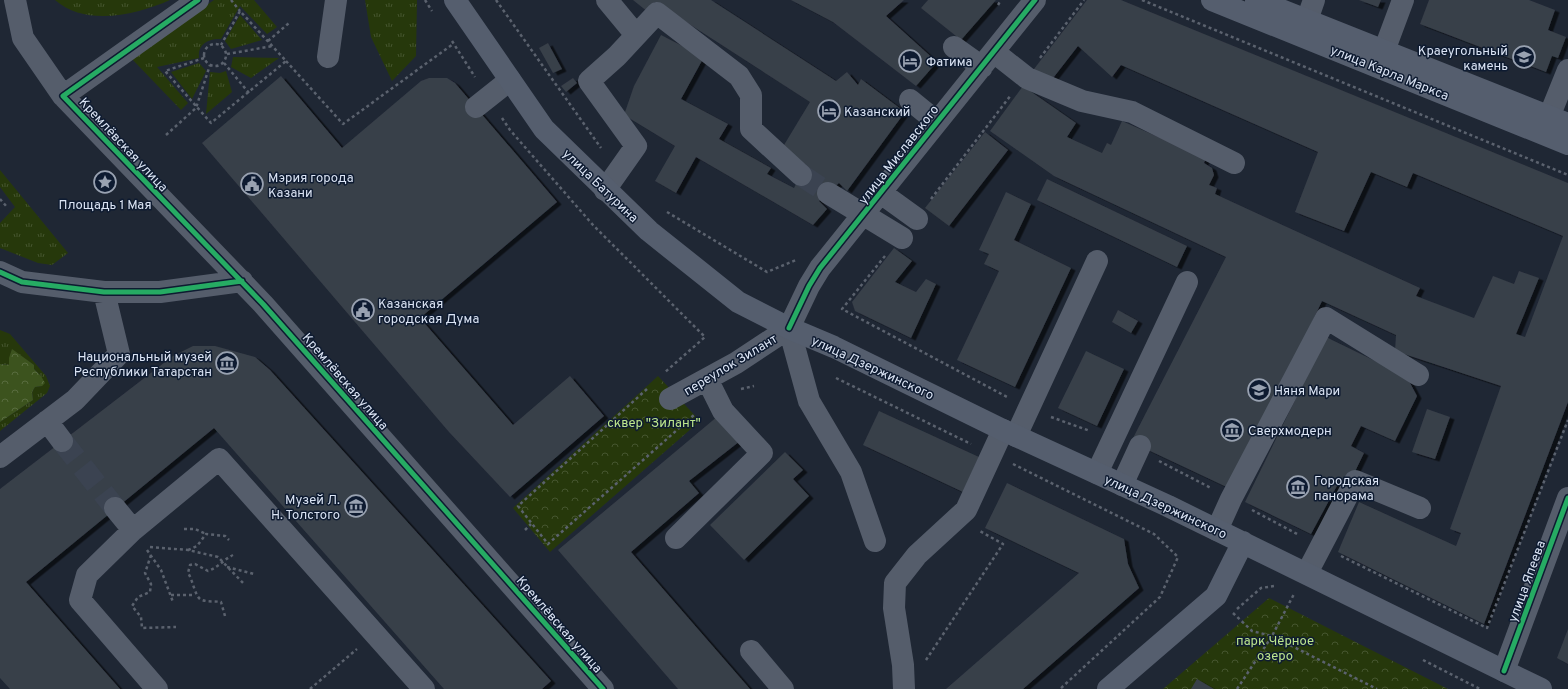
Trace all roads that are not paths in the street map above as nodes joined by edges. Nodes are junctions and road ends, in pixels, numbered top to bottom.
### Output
1 (15, 0) edge
2 (198, 0) edge
3 (336, 0) edge
4 (455, 0) edge
5 (607, 0) edge
6 (1035, 0) edge
7 (1212, 0) edge
8 (1256, 0) edge
9 (1314, 0) edge
10 (1404, 0) edge
11 (1307, 20) junction
12 (636, 36) junction
13 (954, 46) dead end
14 (1384, 51) junction
15 (328, 57) dead end
16 (988, 59) junction
17 (1568, 70) edge
18 (510, 80) junction
19 (63, 96) junction
20 (910, 100) dead end
21 (476, 107) dead end
22 (1559, 121) edge
23 (937, 122) junction
24 (1568, 144) edge
25 (1234, 163) dead end
26 (801, 175) tunnel mouth
27 (605, 190) junction
28 (828, 193) tunnel mouth
29 (881, 193) junction
30 (863, 215) junction
31 (916, 219) road end
32 (901, 238) road end
33 (1097, 261) dead end
34 (0, 272) edge
35 (242, 281) junction
36 (1187, 282) dead end
37 (104, 292) junction
38 (789, 328) junction
39 (1418, 375) dead end
40 (710, 388) junction
41 (670, 399) dead end
42 (47, 421) junction
43 (1009, 433) junction
44 (62, 441) tunnel mouth
45 (1140, 446) dead end
46 (0, 457) edge
47 (1097, 473) junction
48 (1122, 485) junction
49 (1568, 498) edge
50 (115, 508) tunnel mouth
51 (1420, 508) dead end
52 (133, 530) junction
53 (1217, 530) junction
54 (676, 538) dead end
55 (874, 541) dead end
56 (1243, 542) junction
57 (1307, 573) junction
58 (752, 651) dead end
59 (1504, 671) junction
60 (157, 689) edge
61 (424, 689) edge
62 (603, 689) edge
63 (783, 689) edge
64 (904, 689) edge
65 (1108, 689) edge
66 (1541, 689) edge

1 - 19 street, Кремлёвская улица
2 - 19 street
3 - 15 street
4 - 18 main road, улица Батурина
5 - 12 street
6 - 16 street, улица Миславского
7 - 24 main road, улица Карла Маркса
8 - 11 main road, улица Карла Маркса
9 - 11 street
10 - 14 street
11 - 14 main road, улица Карла Маркса
12 - 26 street
12 - 27 street
13 - 16 street
14 - 22 main road, улица Карла Маркса
16 - 23 street, улица Миславского
16 - 25 street
17 - 22 street
18 - 21 street
18 - 27 main road, улица Батурина
19 - 35 street, Кремлёвская улица
20 - 23 street
23 - 29 street, улица Миславского
27 - 38 main road, улица Батурина
28 - 30 street
29 - 30 street, улица Миславского
29 - 31 street
30 - 32 street
30 - 38 street, улица Миславского
33 - 43 street
34 - 37 street
35 - 37 street
35 - 62 street, Кремлёвская улица
36 - 47 street
37 - 42 street
38 - 40 street, переулок Зилант
38 - 43 main road, улица Дзержинского
38 - 55 street
39 - 53 street
40 - 41 street, переулок Зилант
40 - 54 street
42 - 44 street
42 - 46 street
43 - 47 main road, улица Дзержинского
43 - 64 street
45 - 48 street
47 - 48 main road, улица Дзержинского
48 - 53 main road, улица Дзержинского
49 - 59 street, улица Япеева
50 - 52 street
51 - 57 street
52 - 60 street
52 - 61 street
53 - 56 main road, улица Дзержинского
56 - 57 main road, улица Дзержинского
56 - 65 main road
57 - 59 main road, улица Дзержинского
58 - 63 street
59 - 66 main road, улица Дзержинского

